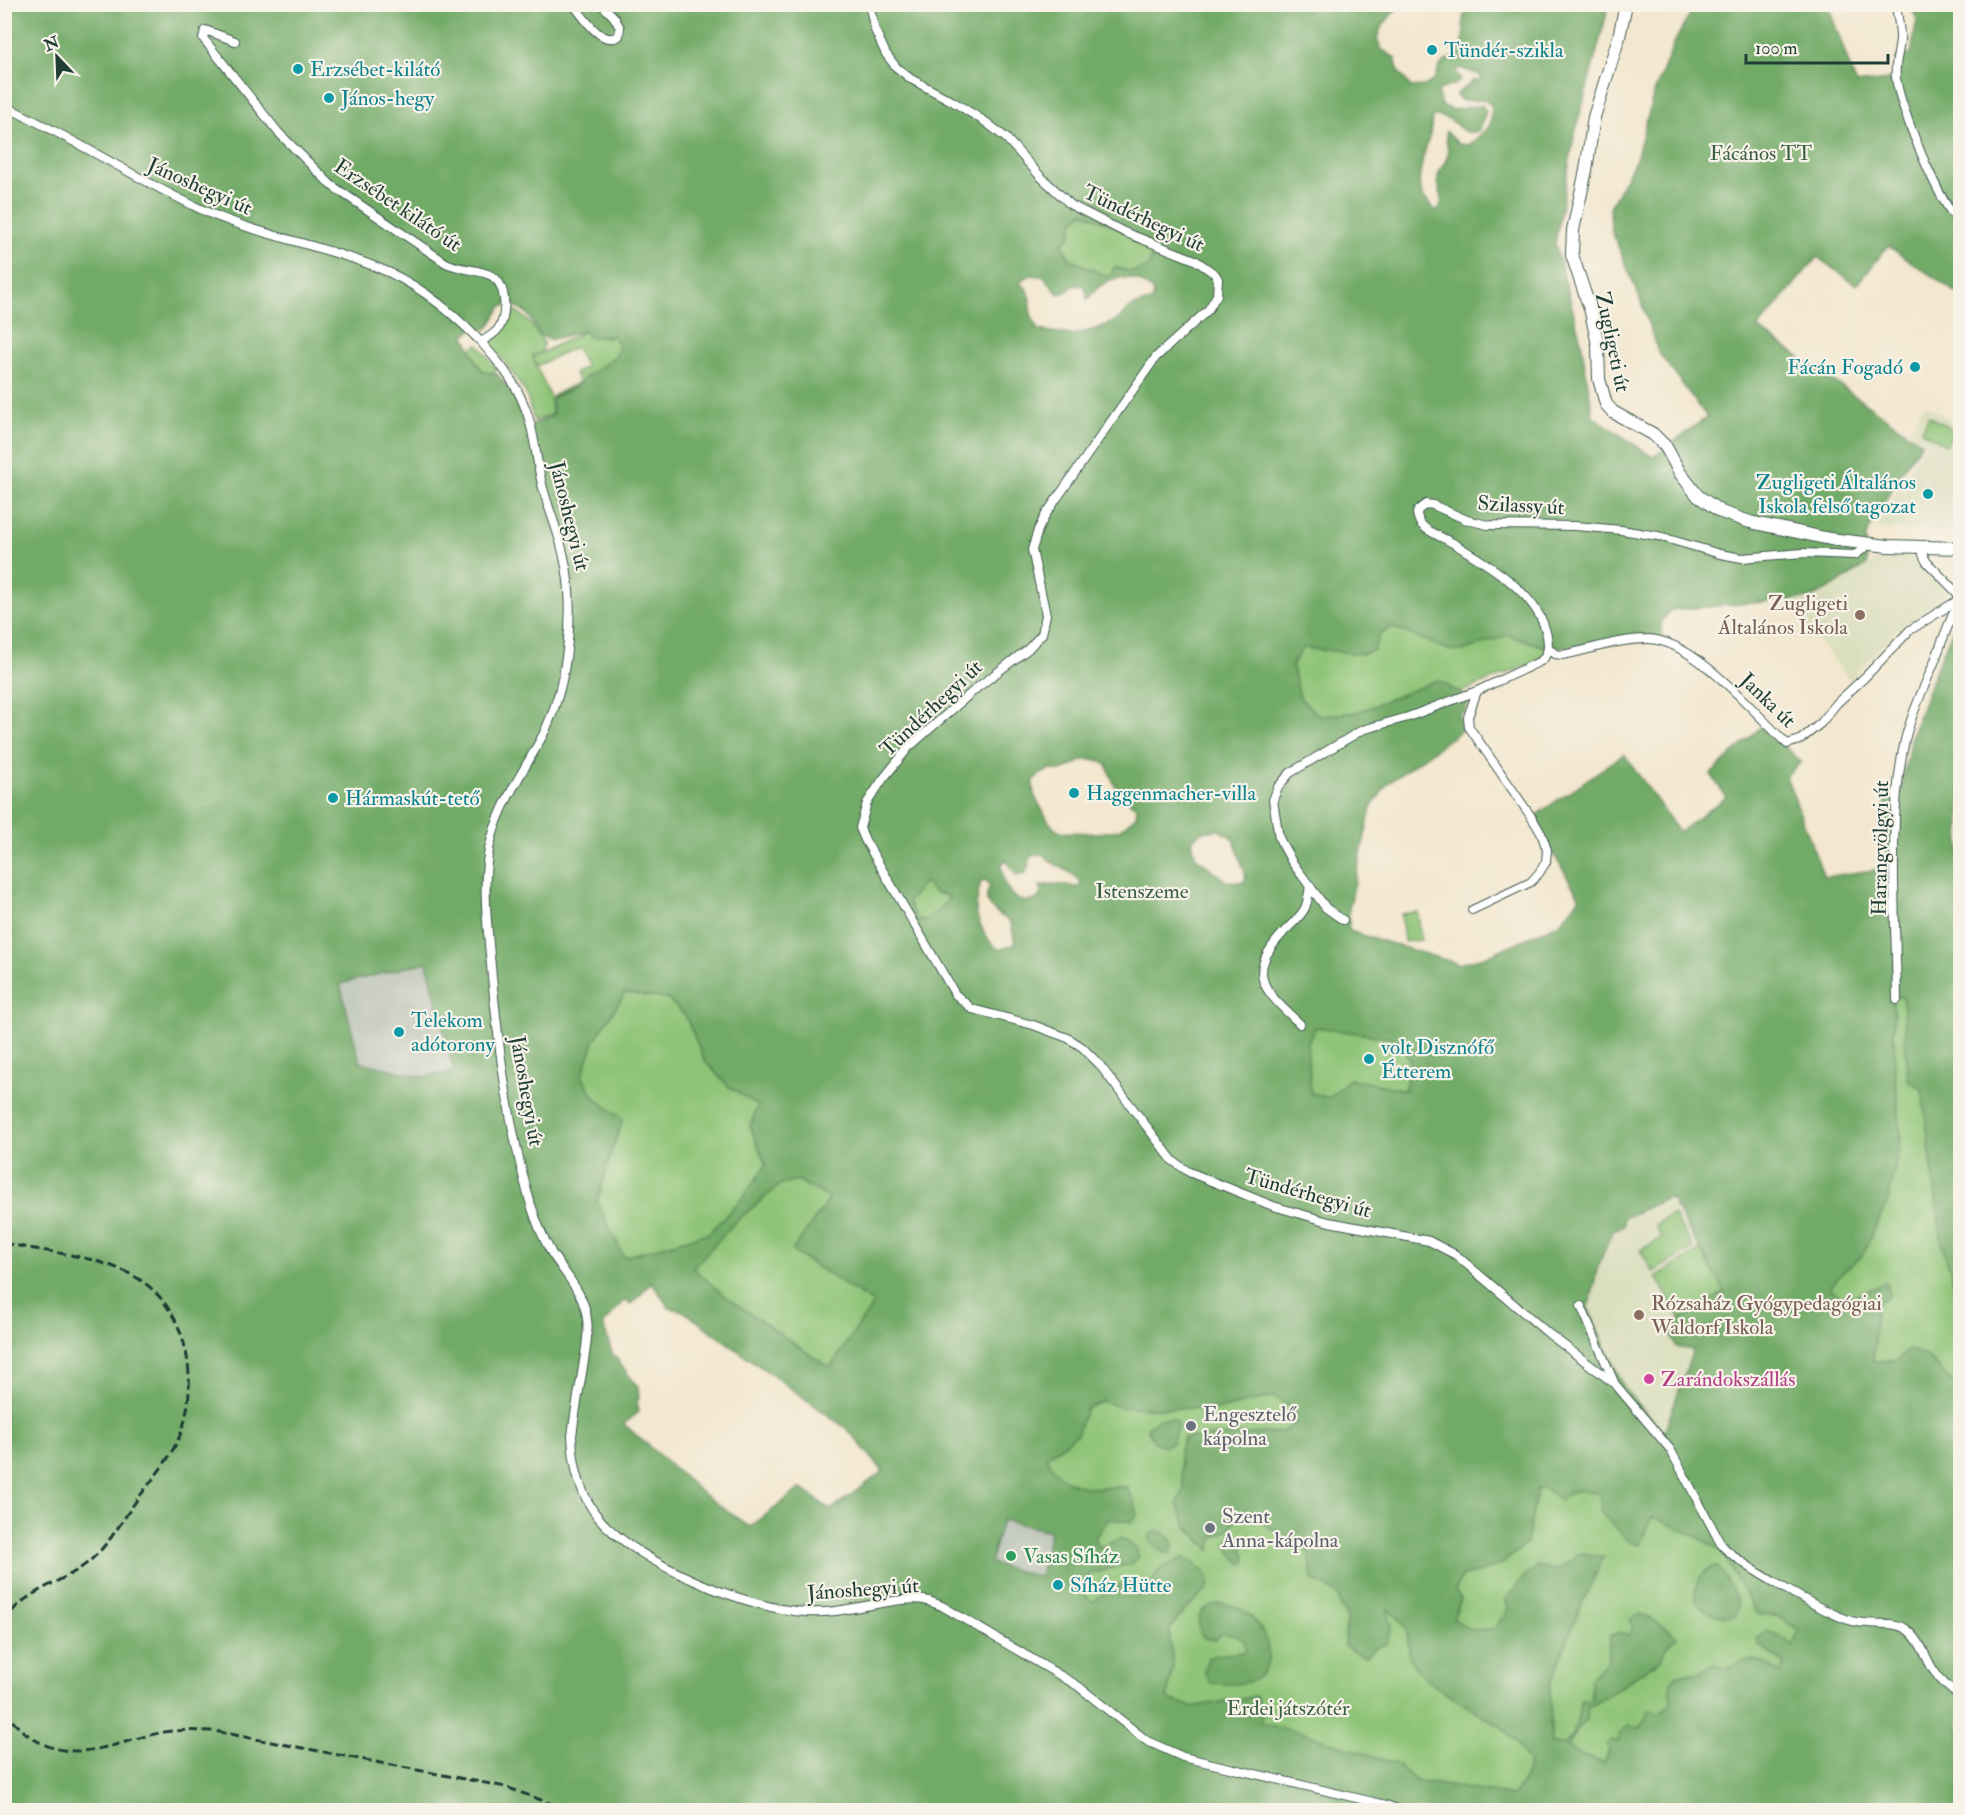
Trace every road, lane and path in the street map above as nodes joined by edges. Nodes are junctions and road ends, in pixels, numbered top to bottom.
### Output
1 (573, 4) edge
2 (601, 4) edge
3 (869, 4) edge
4 (1626, 4) edge
5 (1896, 4) edge
6 (235, 41) dead end
7 (4, 106) edge
8 (1960, 222) edge
9 (480, 342) junction
10 (1870, 544) junction
11 (1919, 546) junction
12 (1960, 548) edge
13 (1960, 598) edge
14 (1549, 648) junction
15 (1477, 691) junction
16 (1310, 885) junction
17 (1472, 910) dead end
18 (1343, 920) dead end
19 (1897, 1000) dead end
20 (1300, 1024) dead end
21 (1581, 1306) dead end
22 (1615, 1384) junction
23 (1960, 1696) edge
24 (1400, 1810) edge

1 - 2 street
3 - 22 street, Tündérhegyi út
4 - 10 street, Zugligeti út
5 - 8 street
6 - 9 street, Erzsébet kilátó út
7 - 9 street, Jánoshegyi út
9 - 24 street, Jánoshegyi út
10 - 11 street, Zugligeti út
10 - 14 street, Szilassy út
11 - 12 street, Zugligeti út
11 - 13 street
13 - 14 street, Janka út
13 - 19 street, Harangvölgyi út
14 - 15 street
15 - 16 street
15 - 17 street
16 - 18 street
16 - 20 street
21 - 22 street
22 - 23 street

